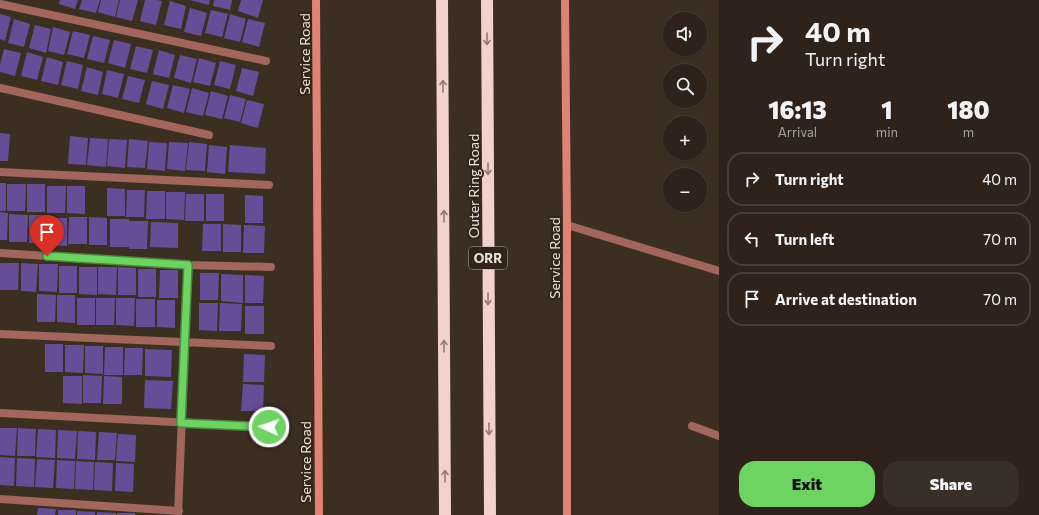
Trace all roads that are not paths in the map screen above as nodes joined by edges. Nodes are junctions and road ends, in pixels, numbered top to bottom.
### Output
1 (316, 0) edge
2 (442, 0) edge
3 (487, 0) edge
4 (565, 0) edge
5 (0, 4) edge
6 (266, 61) dead end
7 (0, 88) edge
8 (209, 135) dead end
9 (0, 172) edge
10 (269, 185) dead end
11 (567, 224) junction
12 (0, 253) edge
13 (188, 265) junction
14 (271, 267) dead end
15 (719, 271) edge
16 (0, 334) edge
17 (185, 342) junction
18 (271, 346) dead end
19 (0, 413) edge
20 (181, 423) junction
21 (692, 426) dead end
22 (269, 427) dead end
23 (719, 436) edge
24 (0, 499) edge
25 (178, 513) edge
26 (319, 515) edge
27 (445, 515) edge
28 (490, 515) edge
29 (567, 515) edge

1 - 26 main road, Service Road
27 -> 2 highway, Outer Ring Road
3 -> 28 highway, Outer Ring Road / ORR
4 - 11 main road, Service Road
5 - 6 street
7 - 8 street
9 - 10 street
11 - 15 street
11 - 29 main road, Service Road
12 - 13 street
13 - 14 street
13 - 17 street
16 - 17 street
17 - 18 street
17 - 20 street
19 - 20 street
20 - 22 street
20 - 25 street
21 - 23 street
24 - 25 street

